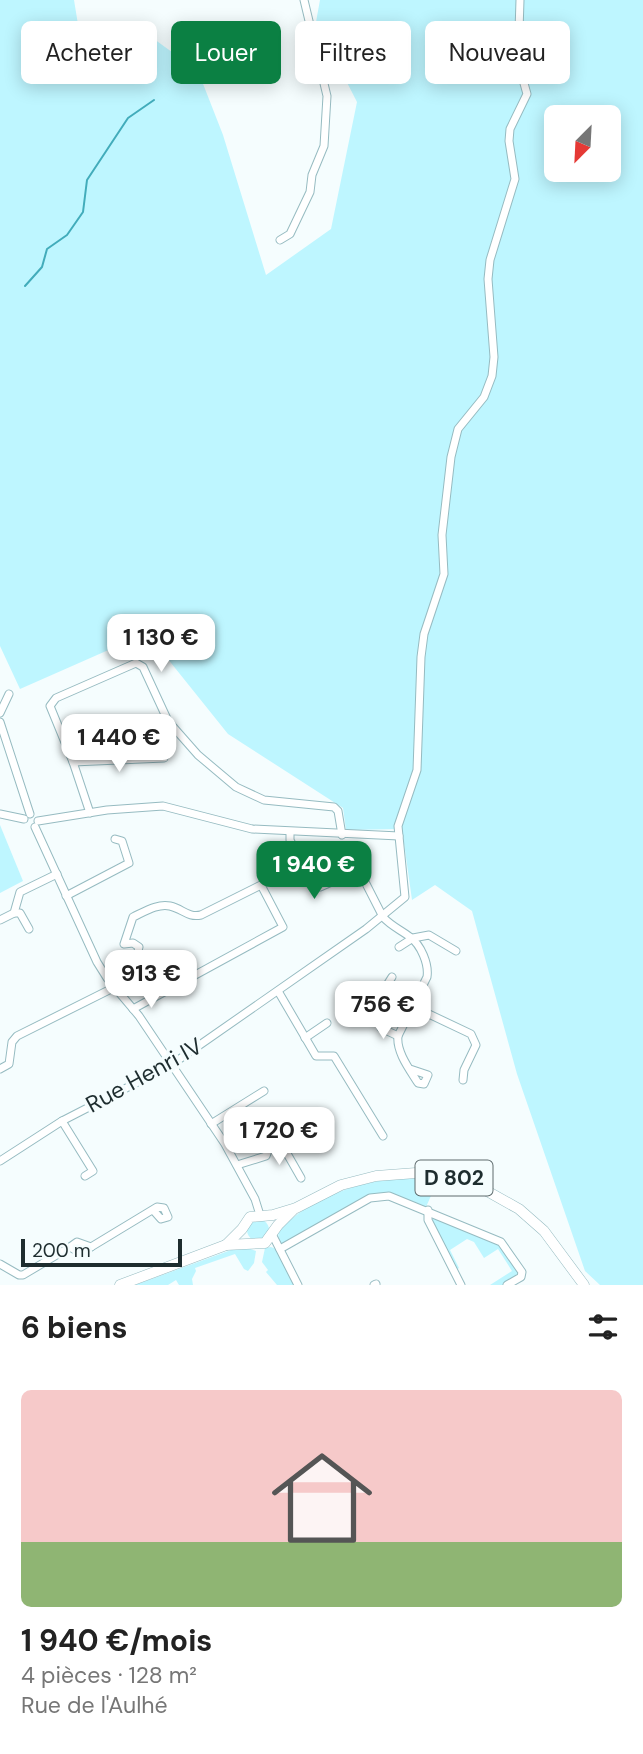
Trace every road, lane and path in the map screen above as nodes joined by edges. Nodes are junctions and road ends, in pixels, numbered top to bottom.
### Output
1 (304, 0) edge
2 (520, 0) edge
3 (280, 240) dead end
4 (9, 694) dead end
5 (0, 713) edge
6 (0, 721) edge
7 (164, 758) dead end
8 (132, 759) junction
9 (114, 760) junction
10 (73, 762) junction
11 (90, 813) junction
12 (0, 814) edge
13 (27, 816) junction
14 (37, 824) junction
15 (290, 833) junction
16 (342, 835) junction
17 (399, 836) junction
18 (115, 839) dead end
19 (57, 874) junction
20 (66, 896) junction
21 (15, 913) junction
22 (383, 917) junction
23 (0, 920) edge
24 (29, 929) dead end
25 (413, 939) junction
26 (399, 947) dead end
27 (456, 951) dead end
28 (392, 977) dead end
29 (141, 978) dead end
30 (115, 987) junction
31 (278, 991) junction
32 (388, 993) junction
33 (412, 1006) junction
34 (376, 1008) dead end
35 (133, 1009) junction
36 (327, 1023) dead end
37 (382, 1028) dead end
38 (398, 1036) junction
39 (305, 1038) junction
40 (171, 1065) junction
41 (0, 1069) edge
42 (410, 1069) dead end
43 (463, 1080) dead end
44 (264, 1091) dead end
45 (62, 1121) junction
46 (211, 1124) junction
47 (383, 1136) dead end
48 (320, 1140) dead end
49 (281, 1143) junction
50 (0, 1161) edge
51 (237, 1165) junction
52 (85, 1176) dead end
53 (301, 1178) dead end
54 (296, 1208) junction
55 (153, 1210) dead end
56 (428, 1210) junction
57 (258, 1216) junction
58 (242, 1229) junction
59 (272, 1233) junction
60 (265, 1243) junction
61 (250, 1244) junction
62 (226, 1245) junction
63 (280, 1249) junction
64 (0, 1264) edge
65 (582, 1281) edge
66 (120, 1285) edge
67 (298, 1285) edge
68 (461, 1285) edge
69 (507, 1285) edge

1 - 3 street
2 - 17 street
4 - 5 street
6 - 13 street
7 - 8 street
8 - 9 street
8 - 9 street
9 - 10 street
10 - 11 street
10 - 16 street
11 - 14 street
11 - 15 street
12 - 13 street
13 - 14 street
13 - 14 street
14 - 19 street
15 - 16 street
15 - 22 street
16 - 17 street
17 - 22 street, Rue Henri IV
18 - 20 street
19 - 20 street
19 - 21 street
20 - 30 street
21 - 23 street
21 - 24 street
22 - 25 street
22 - 31 street, Rue Henri IV
25 - 26 street
25 - 27 street
25 - 33 street
28 - 32 street
29 - 35 street
30 - 35 street
30 - 41 street
31 - 39 street
31 - 40 street, Rue Henri IV
32 - 33 street
32 - 34 street
33 - 38 street
33 - 43 street
35 - 40 street
36 - 39 street
37 - 38 street
38 - 42 street
39 - 47 street
40 - 45 street, Rue Henri IV
40 - 46 street
44 - 46 street
45 - 50 street, Rue Henri IV
45 - 52 street
46 - 51 street
48 - 49 street
49 - 51 street
49 - 53 street
51 - 57 street
54 - 57 main road, D 802
54 - 59 main road, D 802
54 - 65 main road, D 802
55 - 64 street
56 - 63 street
56 - 68 street
56 - 69 street
57 - 58 main road
57 - 59 main road
58 - 61 main road
58 - 62 main road
59 - 60 main road
59 - 63 street
60 - 61 main road
60 - 63 street
61 - 62 main road
62 - 66 main road
63 - 67 street

